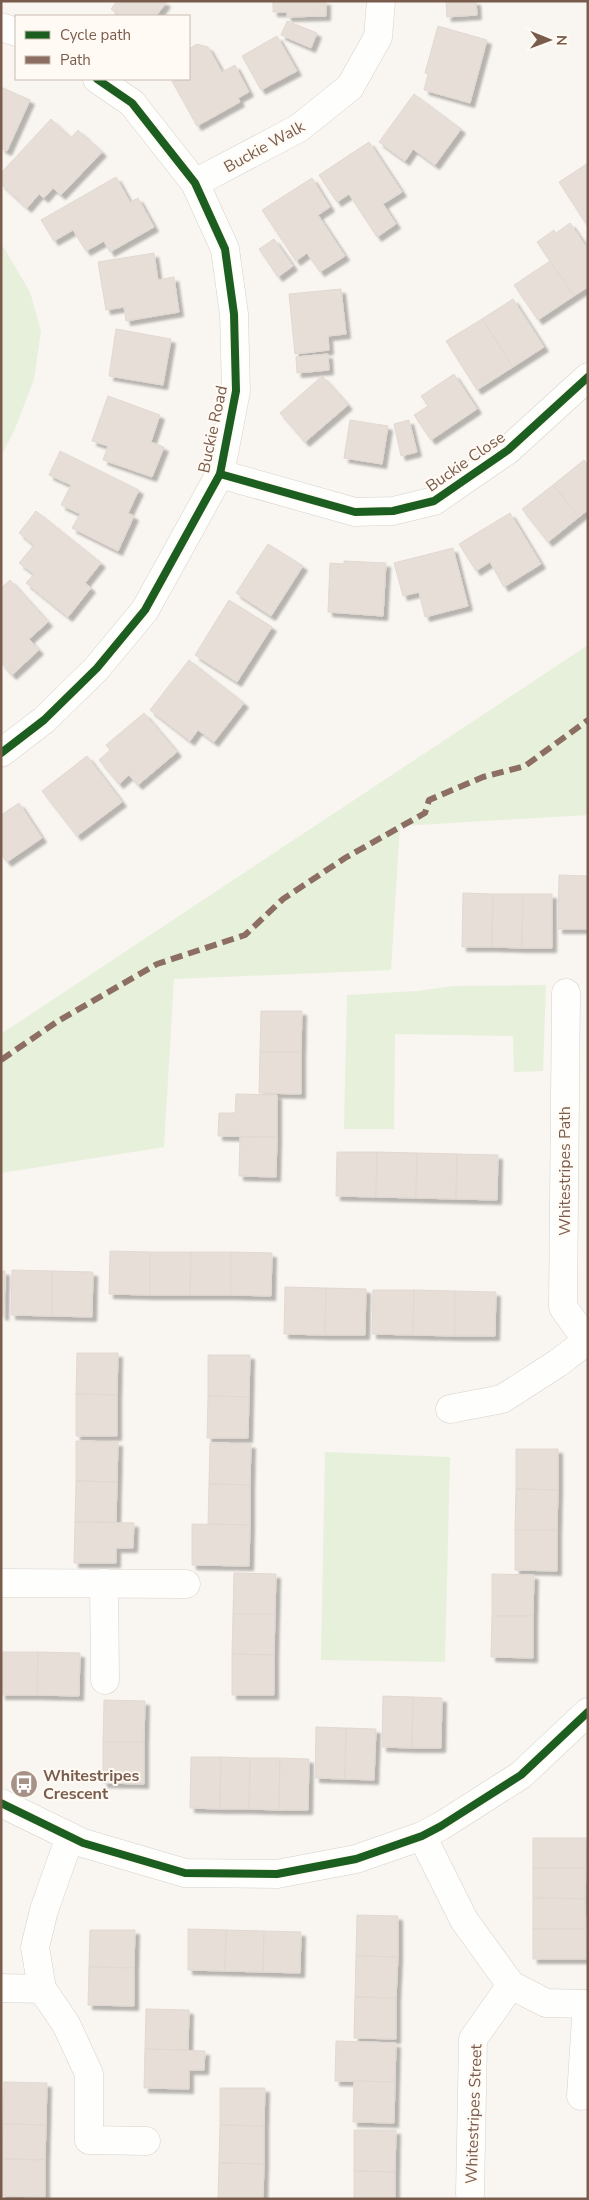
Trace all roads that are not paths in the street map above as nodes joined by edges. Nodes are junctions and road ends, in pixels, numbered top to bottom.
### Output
1 (381, 1) edge
2 (1, 27) edge
3 (15, 32) edge
4 (98, 80) edge
5 (195, 183) junction
6 (588, 377) edge
7 (220, 474) junction
8 (1, 753) edge
9 (566, 993) dead end
10 (587, 1341) edge
11 (450, 1409) dead end
12 (1, 1583) edge
13 (104, 1583) junction
14 (186, 1584) dead end
15 (105, 1680) dead end
16 (588, 1712) edge
17 (1, 1803) edge
18 (422, 1836) junction
19 (70, 1837) junction
20 (511, 1985) junction
21 (1, 1988) edge
22 (42, 1989) junction
23 (587, 2004) edge
24 (582, 2096) dead end
25 (146, 2141) dead end
26 (470, 2194) dead end

1 - 5 street, Buckie Walk
2 - 3 street
4 - 5 street, Buckie Road
5 - 7 street, Buckie Road
6 - 7 street, Buckie Close
7 - 8 street, Buckie Road
9 - 10 street, Whitestripes Path
10 - 11 street
12 - 13 street
13 - 14 street
13 - 15 street
16 - 18 street
17 - 19 street
18 - 19 street
18 - 20 street
19 - 22 street
20 - 23 street
20 - 26 street, Whitestripes Street
21 - 22 street
22 - 25 street
23 - 24 street

